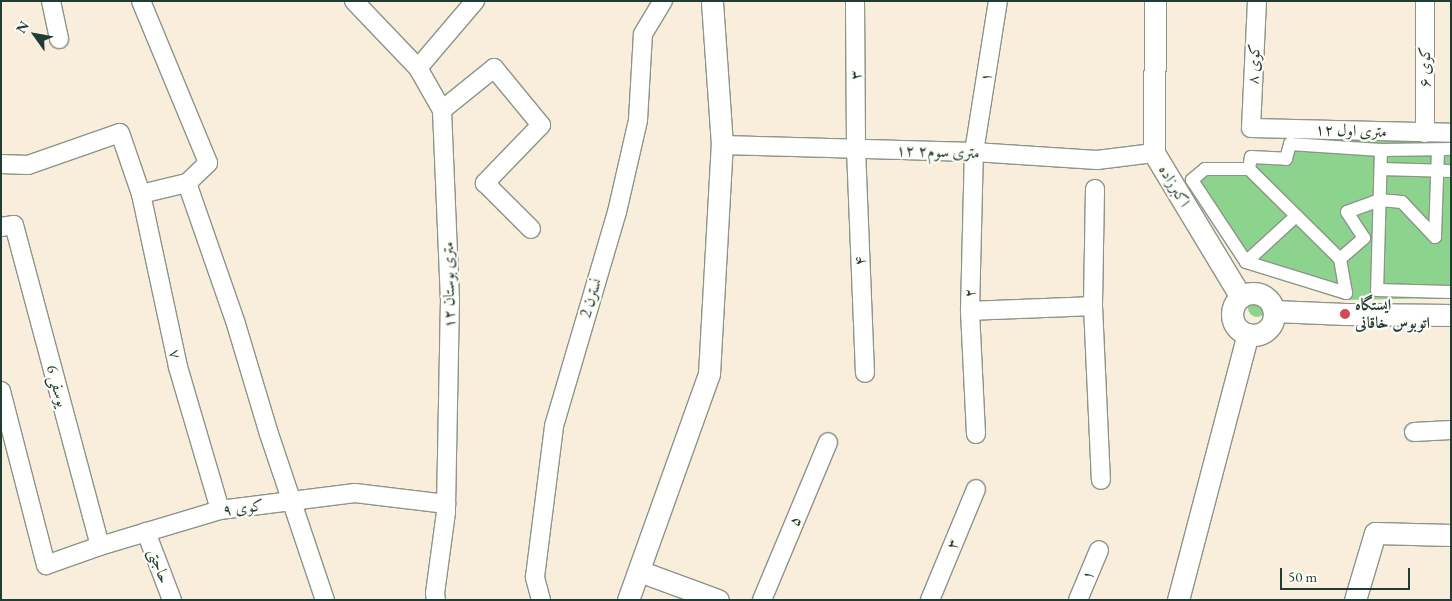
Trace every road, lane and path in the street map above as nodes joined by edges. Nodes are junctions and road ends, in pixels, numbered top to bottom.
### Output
1 (51, 1) edge
2 (141, 1) edge
3 (354, 1) edge
4 (475, 1) edge
5 (663, 1) edge
6 (712, 1) edge
7 (855, 1) edge
8 (998, 1) edge
9 (1155, 1) edge
10 (1257, 1) edge
11 (1425, 1) edge
12 (59, 39) dead end
13 (418, 68) junction
14 (442, 110) junction
15 (1251, 128) joint
16 (1425, 133) junction
17 (1451, 133) edge
18 (722, 145) junction
19 (856, 149) junction
20 (1444, 149) edge
21 (1381, 150) junction
22 (974, 152) junction
23 (1154, 153) junction
24 (1, 164) edge
25 (1249, 169) junction
26 (1381, 170) junction
27 (1437, 171) junction
28 (1451, 171) edge
29 (187, 183) junction
30 (1095, 189) dead end
31 (141, 194) junction
32 (1380, 200) junction
33 (1295, 217) junction
34 (8, 226) edge
35 (531, 229) dead end
36 (1340, 259) junction
37 (1246, 262) junction
38 (1451, 292) edge
39 (1241, 297) junction
40 (1092, 306) junction
41 (970, 311) junction
42 (1274, 311) junction
43 (1451, 315) edge
44 (1248, 334) junction
45 (865, 373) dead end
46 (1, 391) edge
47 (1451, 430) edge
48 (1414, 432) dead end
49 (976, 434) dead end
50 (828, 442) dead end
51 (1102, 480) dead end
52 (976, 489) dead end
53 (294, 502) junction
54 (446, 504) junction
55 (220, 510) junction
56 (146, 532) junction
57 (1451, 535) edge
58 (100, 546) junction
59 (1099, 550) dead end
60 (639, 571) junction
61 (172, 600) edge
62 (325, 600) edge
63 (436, 600) edge
64 (541, 600) edge
65 (628, 600) edge
66 (718, 600) edge
67 (762, 600) edge
68 (930, 600) edge
69 (1078, 600) edge
70 (1178, 600) edge
71 (1355, 600) edge

1 - 12 street
2 - 29 street
3 - 13 street, ۱۲ متری بوستان
4 - 13 street
5 - 64 street, نسترن 2
6 - 18 street
7 - 19 street, ۳
8 - 22 street, ۱
9 - 23 street, اکبرزاده
10 - 15 street, کوی ۸
11 - 16 street, کوی ۶
13 - 14 street, ۱۲ متری بوستان
14 - 35 street
14 - 54 street, ۱۲ متری بوستان
15 - 16 street, ۱۲ متری اول
16 - 17 street, ۱۲ متری اول
18 - 19 street, ۱۲ متری سوم۲
18 - 60 street
19 - 22 street, ۱۲ متری سوم۲
19 - 45 street, ۴
20 - 21 street
20 - 27 street
21 - 25 street
21 - 26 street
22 - 23 street, ۱۲ متری سوم۲
22 - 41 street, ۲
23 - 39 street, اکبرزاده
24 - 31 street, ۷
25 - 33 street
25 - 37 street
26 - 27 street
26 - 32 street
27 - 28 street
27 - 32 street
29 - 31 street
29 - 53 street
30 - 40 street
31 - 55 street, ۷
32 - 36 street
32 - 38 street
33 - 36 street
33 - 37 street
34 - 58 street, یوسفی 6
36 - 37 street
39 - 42 street
39 - 44 street
40 - 41 street
40 - 51 street
41 - 49 street, ۲
42 - 43 street
42 - 44 street
44 - 70 street
46 - 58 street, کوی ۹
47 - 48 street
50 - 67 street, ۵
52 - 68 street, ۳
53 - 54 street, کوی ۹
53 - 55 street, کوی ۹
53 - 62 street
54 - 63 street, ۱۲ متری بوستان
55 - 56 street, کوی ۹
56 - 58 street, کوی ۹
56 - 61 street, حاجتی
57 - 71 street
59 - 69 street, ۱
60 - 65 street
60 - 66 street

